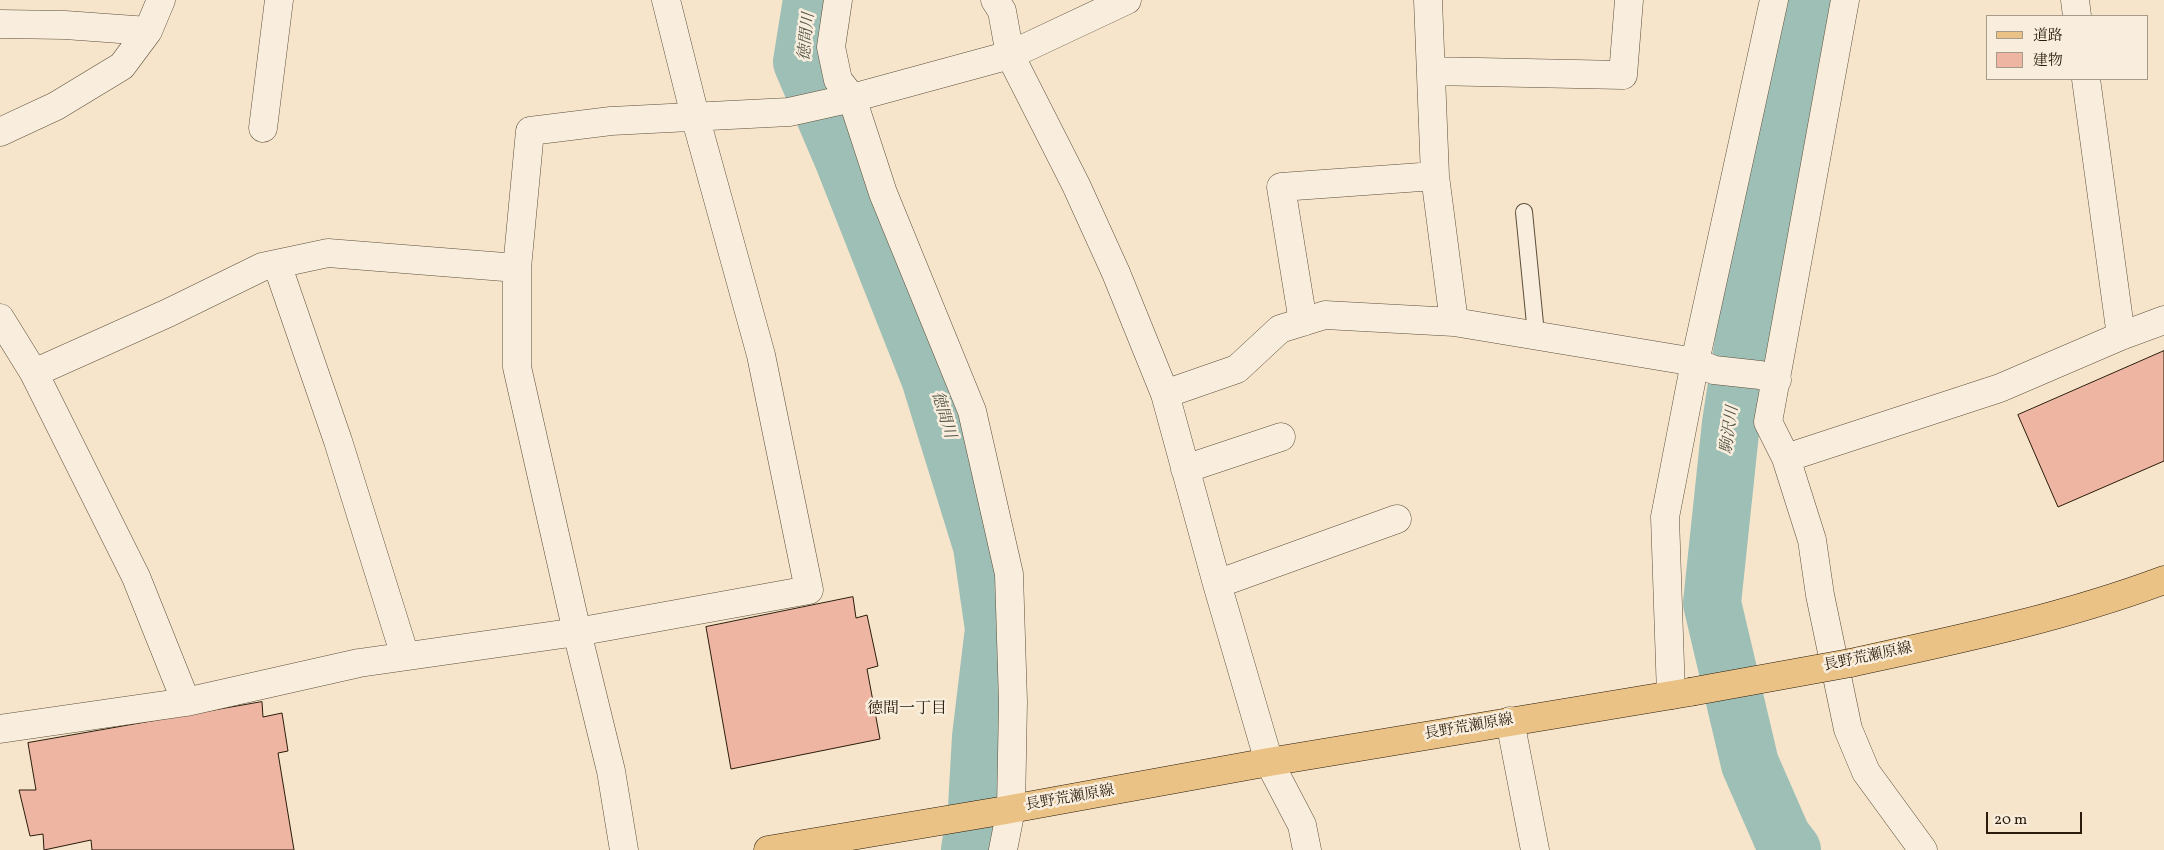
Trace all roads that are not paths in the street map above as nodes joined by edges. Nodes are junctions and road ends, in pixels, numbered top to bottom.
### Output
1 (161, 0) edge
2 (279, 0) edge
3 (666, 0) edge
4 (838, 0) edge
5 (995, 0) edge
6 (1128, 0) edge
7 (1428, 0) edge
8 (1630, 0) edge
9 (1774, 0) edge
10 (1845, 0) edge
11 (2075, 0) edge
12 (2077, 15) edge
13 (0, 24) edge
14 (148, 31) junction
15 (1010, 55) junction
16 (1431, 71) junction
17 (2086, 80) edge
18 (845, 100) junction
19 (695, 116) junction
20 (263, 128) dead end
21 (0, 132) edge
22 (1435, 176) junction
23 (1524, 212) dead end
24 (277, 264) junction
25 (517, 268) junction
26 (0, 318) edge
27 (2164, 320) edge
28 (1303, 322) junction
29 (1454, 322) junction
30 (1536, 334) junction
31 (2121, 336) junction
32 (1704, 366) junction
33 (34, 373) junction
34 (1768, 378) junction
35 (1165, 394) junction
36 (1281, 437) dead end
37 (1786, 458) junction
38 (1185, 469) junction
39 (1398, 519) dead end
40 (2164, 580) edge
41 (1217, 584) junction
42 (577, 632) junction
43 (405, 656) junction
44 (1681, 693) junction
45 (186, 702) junction
46 (1510, 721) junction
47 (0, 729) edge
48 (1269, 762) junction
49 (1005, 810) junction
50 (624, 850) edge
51 (768, 850) edge
52 (1003, 850) edge
53 (1307, 850) edge
54 (1535, 850) edge
55 (1923, 850) edge

1 - 14 street
2 - 20 street
3 - 19 street
4 - 18 street
5 - 15 street
6 - 15 street
7 - 16 street
8 - 16 street
9 - 32 street
10 - 34 street
11 - 12 street
13 - 14 street
14 - 21 street
15 - 18 street
15 - 35 street
16 - 22 street
17 - 31 street
18 - 19 street
18 - 49 street
19 - 25 street
19 - 42 street
22 - 28 street
22 - 29 street
23 - 30 lane
24 - 25 street
24 - 33 street
24 - 43 street
25 - 42 street
26 - 33 street
27 - 31 street
28 - 29 street
28 - 35 street
29 - 30 street
30 - 32 street
31 - 37 street
32 - 34 street
32 - 44 street
33 - 45 street
34 - 37 street
35 - 38 street
36 - 38 street
37 - 55 street
38 - 41 street
39 - 41 street
40 - 44 main road, 長野荒瀬原線, bridge
41 - 48 street
42 - 43 street
42 - 50 street
43 - 45 street
44 - 46 main road, 長野荒瀬原線
45 - 47 street
46 - 48 main road, 長野荒瀬原線
46 - 54 street
48 - 49 main road, 長野荒瀬原線
48 - 53 street
49 - 51 main road, 長野荒瀬原線
49 - 52 street

